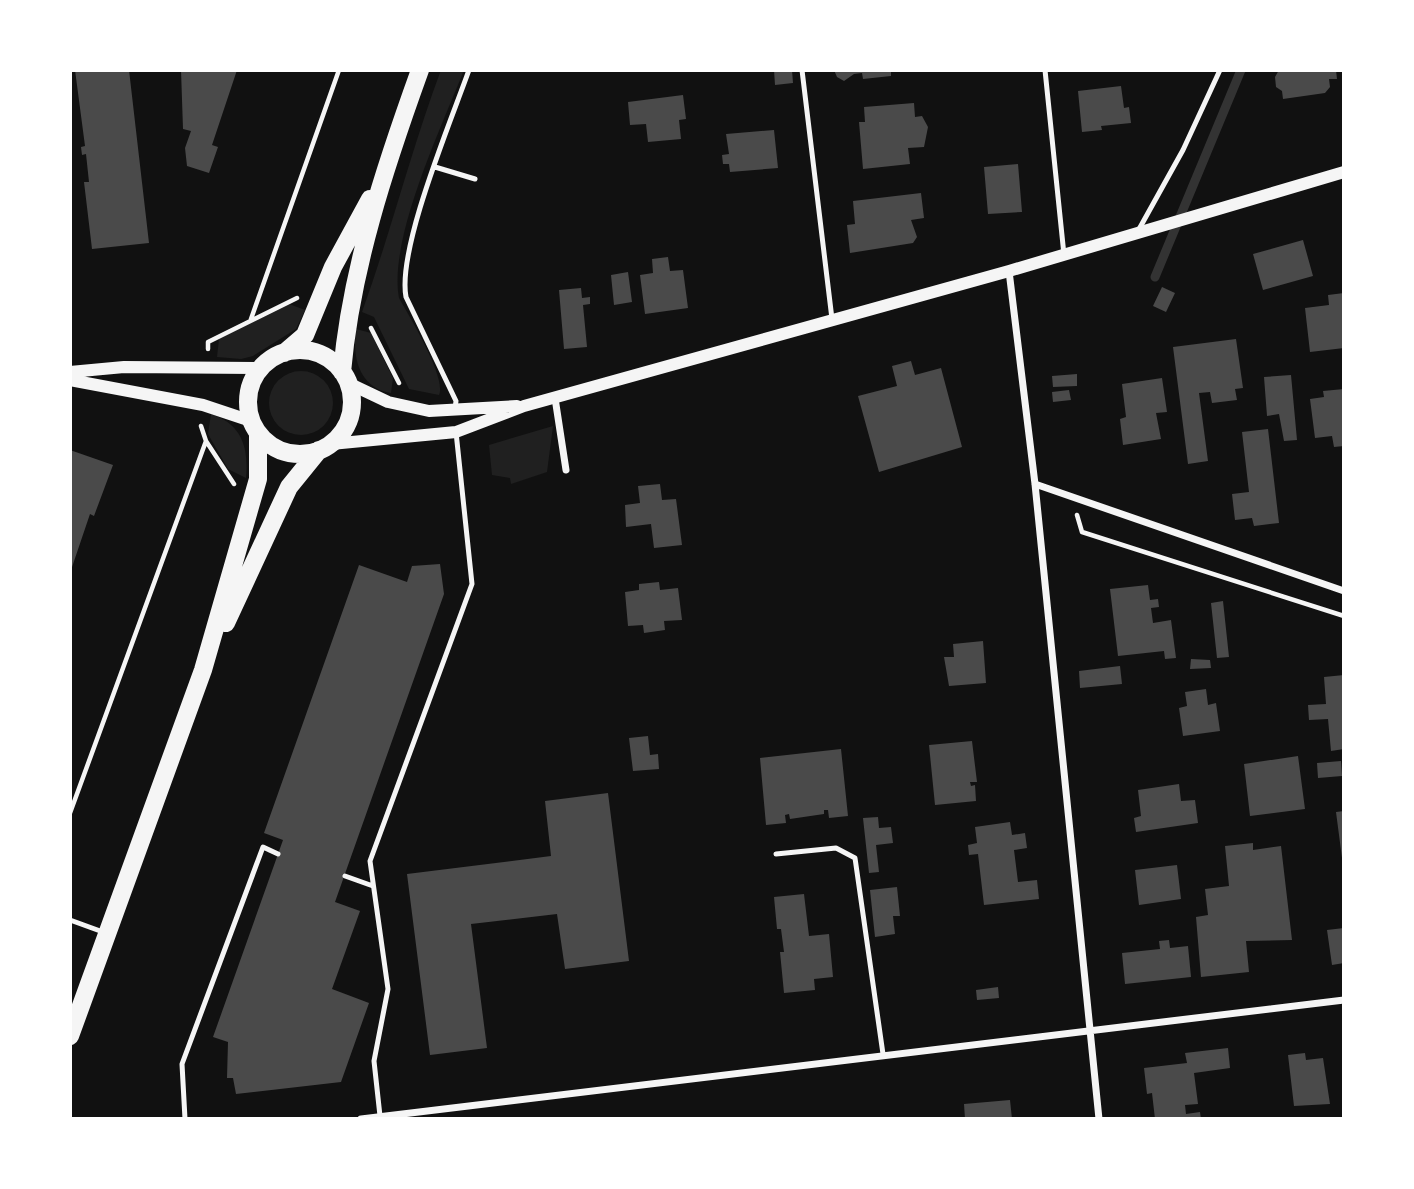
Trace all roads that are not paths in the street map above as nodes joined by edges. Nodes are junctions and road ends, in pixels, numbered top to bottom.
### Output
1 (421, 70) edge
2 (469, 70) edge
3 (802, 70) edge
4 (1045, 70) edge
5 (1220, 70) edge
6 (435, 167) junction
7 (1344, 172) edge
8 (475, 179) dead end
9 (380, 181) junction
10 (1138, 231) junction
11 (1064, 255) junction
12 (1009, 271) junction
13 (832, 319) junction
14 (284, 353) junction
15 (261, 368) junction
16 (70, 372) edge
17 (345, 378) junction
18 (70, 380) edge
19 (555, 398) junction
20 (524, 406) junction
21 (454, 412) junction
22 (255, 427) junction
23 (456, 432) junction
24 (325, 447) junction
25 (566, 470) dead end
26 (1035, 484) junction
27 (1344, 591) edge
28 (203, 670) junction
29 (278, 854) dead end
30 (776, 854) dead end
31 (345, 876) dead end
32 (373, 886) junction
33 (70, 920) edge
34 (107, 934) junction
35 (1344, 1000) edge
36 (1088, 1029) junction
37 (70, 1035) edge
38 (883, 1054) junction
39 (380, 1116) junction
40 (391, 1116) edge
41 (185, 1119) edge
42 (361, 1119) edge
43 (1099, 1119) edge

1 - 9 main road
2 - 6 lane
3 - 13 lane
4 - 11 lane
5 - 10 lane
6 - 8 lane
6 - 21 lane
7 - 10 street
9 - 14 main road
9 - 17 main road
10 - 11 street
11 - 12 street
12 - 13 street
12 - 26 street
13 - 19 street
14 - 15 main road
14 - 17 main road
15 - 16 street
15 - 22 main road
17 - 21 street
17 - 24 main road
18 - 22 street
19 - 20 street
19 - 25 street
20 - 21 street
20 - 23 street
22 - 24 main road
22 - 28 main road
23 - 24 street
23 - 32 lane
24 - 28 main road
26 - 27 street
26 - 36 street
28 - 34 main road
29 - 41 lane
30 - 38 lane
31 - 32 lane
32 - 39 lane
33 - 34 lane
34 - 37 main road
35 - 36 street
36 - 38 street
36 - 43 street
38 - 40 street
39 - 40 street
39 - 42 street

